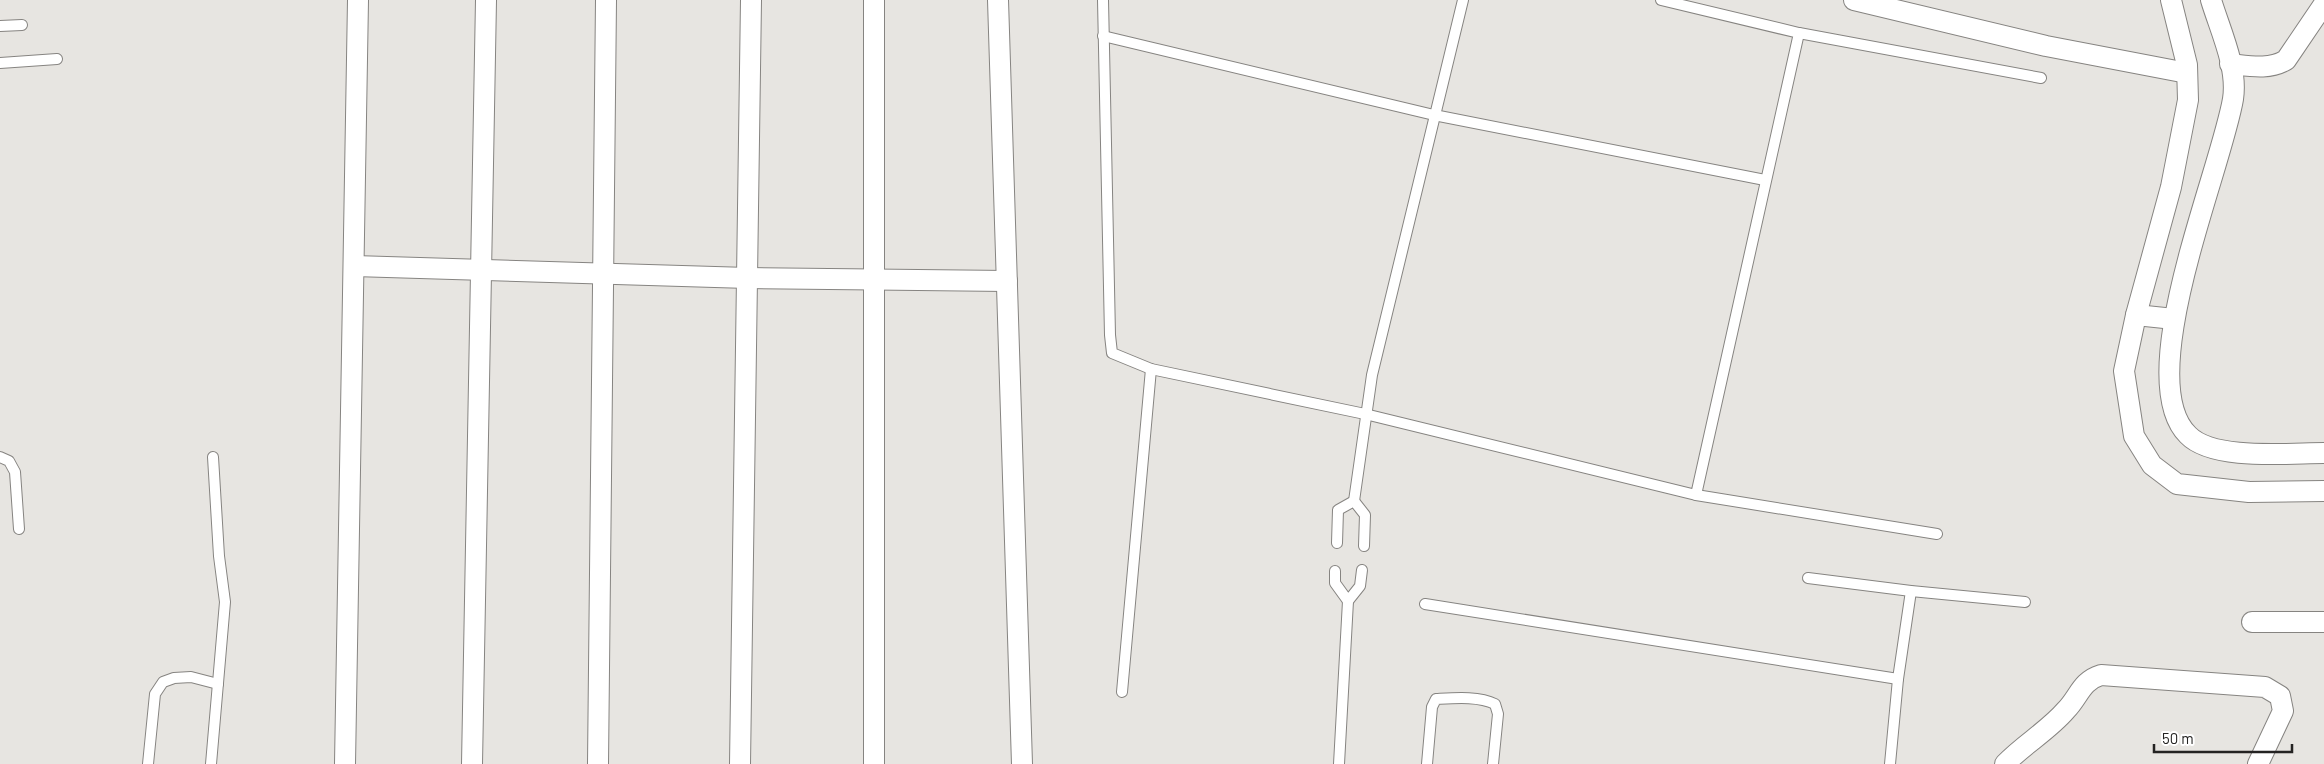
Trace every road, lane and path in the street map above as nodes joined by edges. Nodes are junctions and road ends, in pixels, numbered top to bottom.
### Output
1 (358, 0) edge
2 (486, 0) edge
3 (606, 0) edge
4 (751, 0) edge
5 (874, 0) edge
6 (998, 0) edge
7 (1103, 0) edge
8 (1463, 0) edge
9 (1661, 0) edge
10 (1854, 0) edge
11 (2171, 0) edge
12 (2211, 0) edge
13 (1878, 3) edge
14 (2324, 4) edge
15 (22, 25) dead end
16 (0, 26) edge
17 (1799, 33) junction
18 (1103, 36) junction
19 (57, 59) dead end
20 (0, 63) edge
21 (2230, 64) junction
22 (2187, 73) junction
23 (2041, 78) dead end
24 (1434, 115) junction
25 (1765, 180) junction
26 (354, 266) junction
27 (482, 270) junction
28 (603, 274) junction
29 (748, 278) junction
30 (874, 280) junction
31 (1007, 281) junction
32 (2136, 315) junction
33 (2174, 319) junction
34 (1151, 369) junction
35 (1365, 414) junction
36 (2324, 453) edge
37 (213, 457) dead end
38 (0, 458) edge
39 (2324, 492) edge
40 (1696, 495) junction
41 (1354, 501) junction
42 (19, 530) dead end
43 (1937, 534) dead end
44 (1337, 543) dead end
45 (1364, 546) dead end
46 (1335, 570) dead end
47 (1362, 570) dead end
48 (1808, 578) dead end
49 (1911, 591) junction
50 (1348, 601) junction
51 (2025, 602) dead end
52 (1425, 604) dead end
53 (2252, 622) dead end
54 (2324, 622) edge
55 (1898, 679) junction
56 (218, 684) junction
57 (1122, 692) dead end
58 (148, 764) edge
59 (211, 764) edge
60 (345, 764) edge
61 (472, 764) edge
62 (598, 764) edge
63 (740, 764) edge
64 (874, 764) edge
65 (1022, 764) edge
66 (1339, 764) edge
67 (1427, 764) edge
68 (1493, 764) edge
69 (1890, 764) edge
70 (2005, 764) edge
71 (2258, 764) edge

1 - 26 street
2 - 27 street
3 - 28 street
4 - 29 street
5 - 30 street
6 - 31 street
7 - 18 lane
8 - 24 lane
9 - 17 lane
10 - 13 street
11 - 22 street
12 - 21 street
13 - 22 street
14 - 21 street
15 - 16 lane
17 - 23 lane
17 - 25 lane
18 - 24 lane
18 - 34 lane
19 - 20 lane
21 - 33 street
22 - 32 street
24 - 25 lane
24 - 35 lane
25 - 40 lane
26 - 27 street
26 - 60 street
27 - 28 street
27 - 61 street
28 - 29 street
28 - 62 street
29 - 30 street
29 - 63 street
30 - 31 street
30 - 64 street
31 - 65 street
32 - 33 street
32 - 39 street
33 - 36 street
34 - 35 lane
34 - 57 lane
35 - 40 lane
35 - 41 lane
37 - 56 lane
38 - 42 lane
40 - 43 lane
41 - 44 lane
41 - 45 lane
46 - 50 lane
47 - 50 lane
48 - 49 lane
49 - 51 lane
49 - 55 lane
50 - 66 lane
52 - 55 lane
53 - 54 street
55 - 69 lane
56 - 58 lane
56 - 59 lane
67 - 68 lane
70 - 71 street

